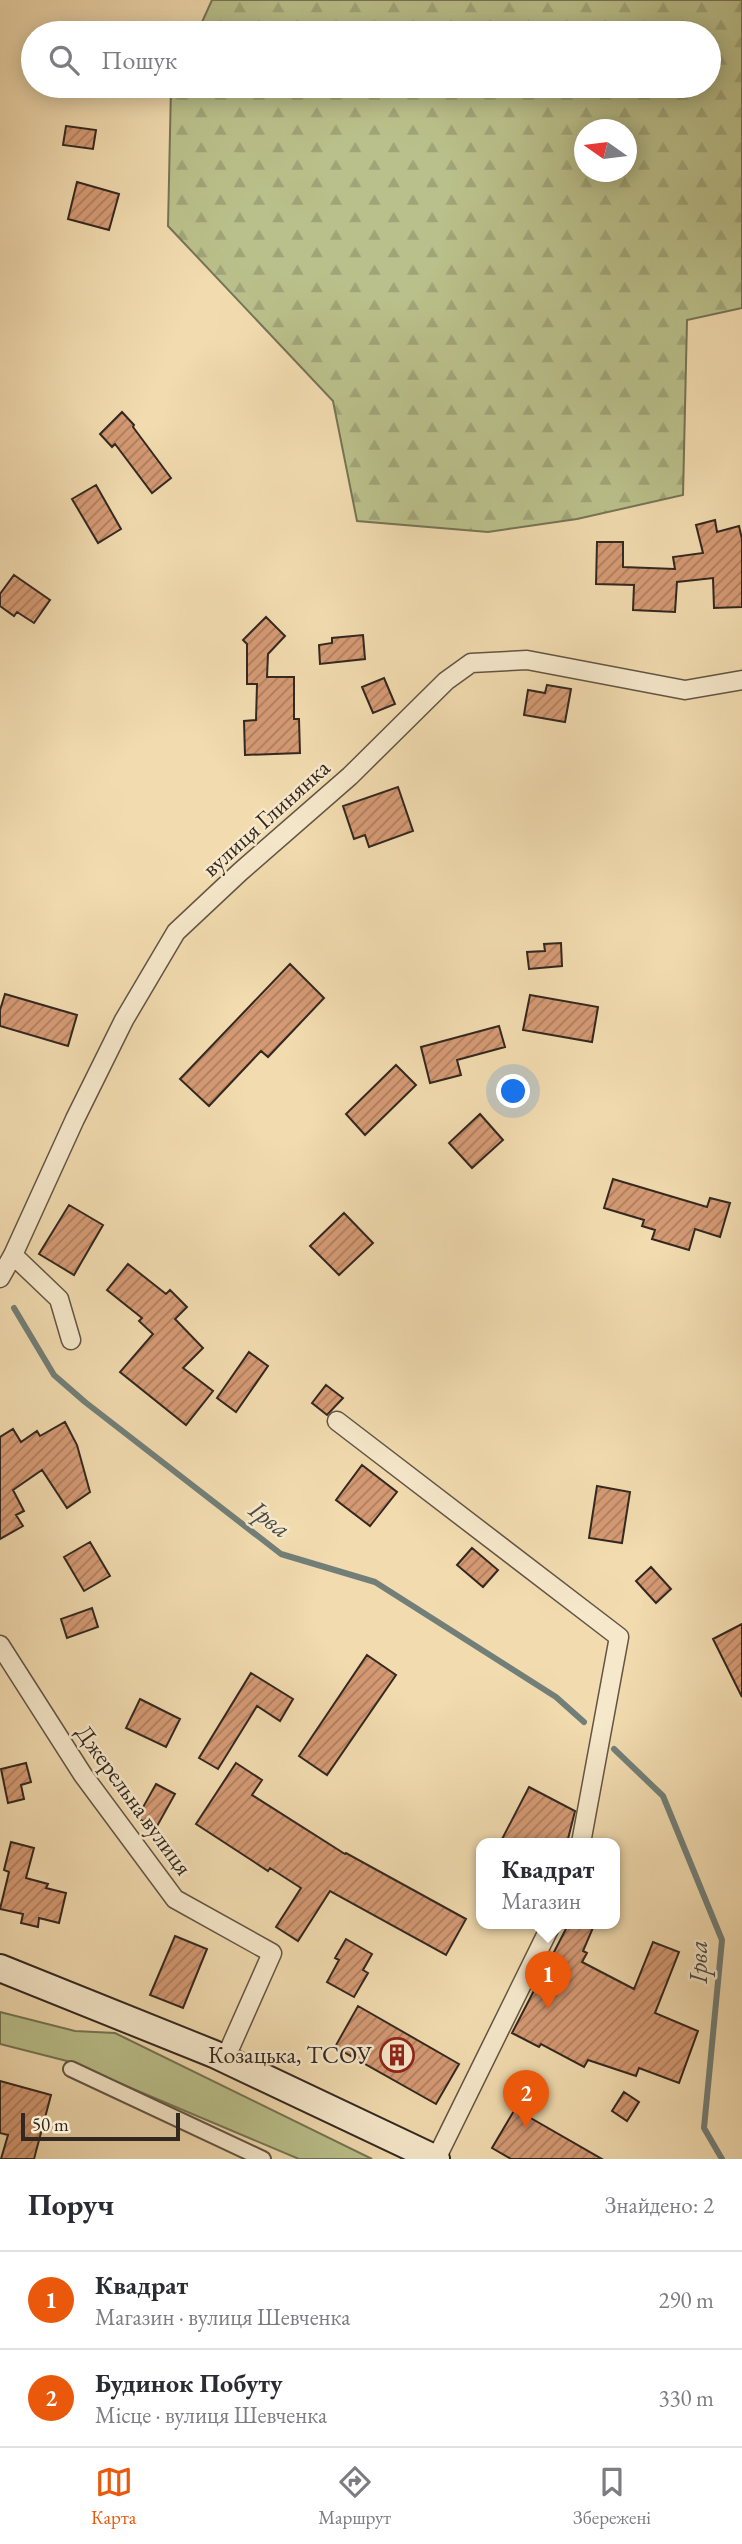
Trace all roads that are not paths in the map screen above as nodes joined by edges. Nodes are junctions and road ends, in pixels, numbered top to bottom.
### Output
1 (742, 680) edge
2 (13, 1255) junction
3 (0, 1278) edge
4 (71, 1340) dead end
5 (337, 1421) dead end
6 (0, 1645) edge
7 (583, 1838) edge
8 (549, 1929) edge
9 (0, 1968) edge
10 (225, 2059) junction
11 (71, 2069) dead end
12 (262, 2159) edge
13 (436, 2159) edge

1 - 2 street, вулиця Глинянка
2 - 3 street, вулиця Глинянка
2 - 4 street
5 - 7 street
6 - 10 street, Джерельна вулиця
8 - 13 street
9 - 10 main road
10 - 13 main road
11 - 12 street

